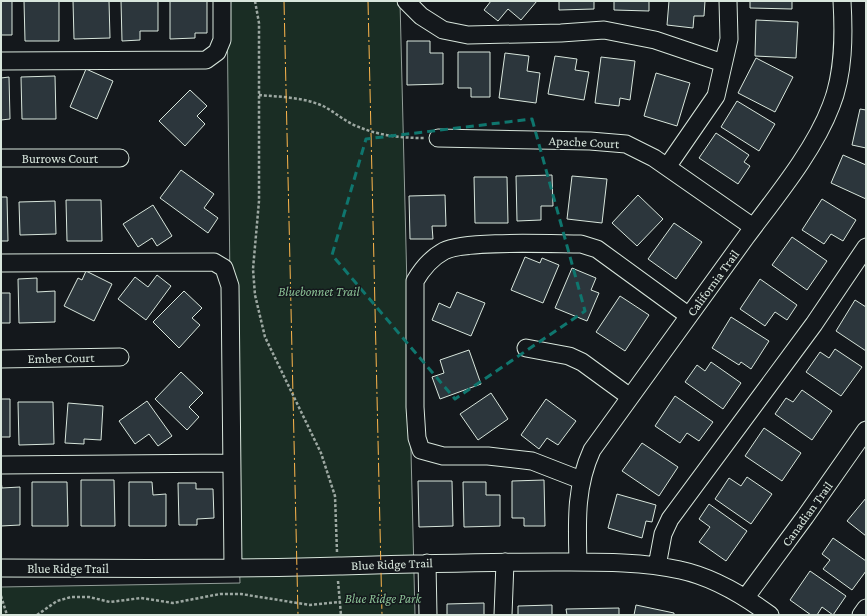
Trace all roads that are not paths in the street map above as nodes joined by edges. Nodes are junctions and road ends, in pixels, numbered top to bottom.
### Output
1 (222, 1) edge
2 (406, 1) edge
3 (728, 1) edge
4 (842, 1) edge
5 (1, 61) edge
6 (723, 63) junction
7 (438, 138) dead end
8 (1, 158) edge
9 (120, 158) dead end
10 (667, 167) junction
11 (754, 227) junction
12 (866, 247) edge
13 (1, 263) edge
14 (689, 316) junction
15 (526, 348) dead end
16 (120, 357) dead end
17 (1, 359) edge
18 (630, 397) junction
19 (866, 430) edge
20 (231, 463) junction
21 (1, 465) edge
22 (581, 480) junction
23 (505, 562) junction
24 (578, 562) junction
25 (427, 563) junction
26 (657, 566) junction
27 (233, 567) junction
28 (1, 568) edge
29 (746, 597) junction
30 (866, 608) edge
31 (428, 615) edge
32 (503, 615) edge
33 (770, 615) edge
34 (861, 615) edge

1 - 5 street
2 - 6 street
3 - 6 street
4 - 11 street, California Trail
6 - 10 street
7 - 10 street, Apache Court
8 - 9 street, Burrows Court
10 - 11 street, Apache Court
11 - 14 street, California Trail
12 - 26 street
13 - 20 street
14 - 18 street, California Trail
14 - 22 street
15 - 18 street
16 - 17 street, Ember Court
18 - 22 street, California Trail
19 - 29 street, Canadian Trail
20 - 21 street
20 - 27 street
22 - 24 street, California Trail
23 - 24 street, Blue Ridge Trail
23 - 25 street, Blue Ridge Trail
23 - 32 street
24 - 26 street, Blue Ridge Trail
25 - 27 street, Blue Ridge Trail
25 - 31 street
26 - 29 street, Blue Ridge Trail
27 - 28 street, Blue Ridge Trail
29 - 33 street, Blue Ridge Trail
30 - 34 street

